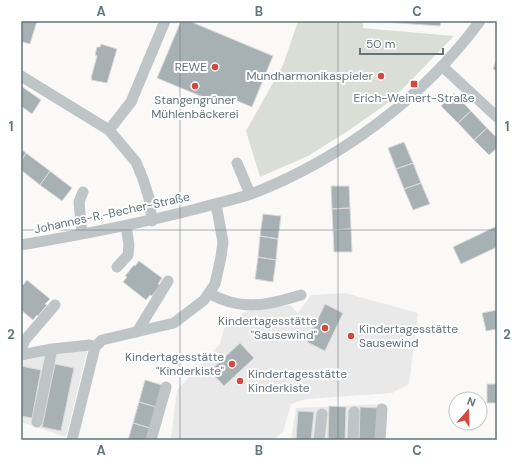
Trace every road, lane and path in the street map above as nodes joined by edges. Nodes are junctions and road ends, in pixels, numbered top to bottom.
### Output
1 (165, 21) edge
2 (480, 21) edge
3 (442, 66) junction
4 (21, 76) edge
5 (497, 117) edge
6 (109, 130) junction
7 (237, 163) dead end
8 (83, 192) dead end
9 (250, 194) junction
10 (216, 204) junction
11 (152, 221) junction
12 (126, 226) junction
13 (82, 234) junction
14 (21, 245) edge
15 (117, 267) dead end
16 (168, 281) dead end
17 (210, 294) junction
18 (301, 295) dead end
19 (55, 305) dead end
20 (137, 332) junction
21 (95, 347) junction
22 (21, 349) edge
23 (52, 349) junction
24 (21, 355) edge
25 (166, 387) dead end
26 (382, 409) dead end
27 (354, 412) dead end
28 (322, 414) dead end
29 (37, 422) dead end
30 (72, 440) edge
31 (151, 440) edge
32 (319, 440) edge
33 (353, 440) edge
34 (380, 440) edge

1 - 6 street
2 - 3 street, Johannes-R.-Becher-Straße
3 - 5 street
3 - 9 street, Johannes-R.-Becher-Straße
4 - 6 street
6 - 11 street
7 - 9 street
8 - 13 street
9 - 10 street, Johannes-R.-Becher-Straße
10 - 11 street, Johannes-R.-Becher-Straße
10 - 17 street
11 - 12 street, Johannes-R.-Becher-Straße
12 - 13 street, Johannes-R.-Becher-Straße
12 - 15 street
13 - 14 street, Johannes-R.-Becher-Straße
16 - 20 street
17 - 18 street
17 - 20 street
19 - 22 street
20 - 21 street
21 - 23 street
21 - 30 street
23 - 24 street
23 - 29 street
25 - 31 street
26 - 34 street
27 - 33 street
28 - 32 street

